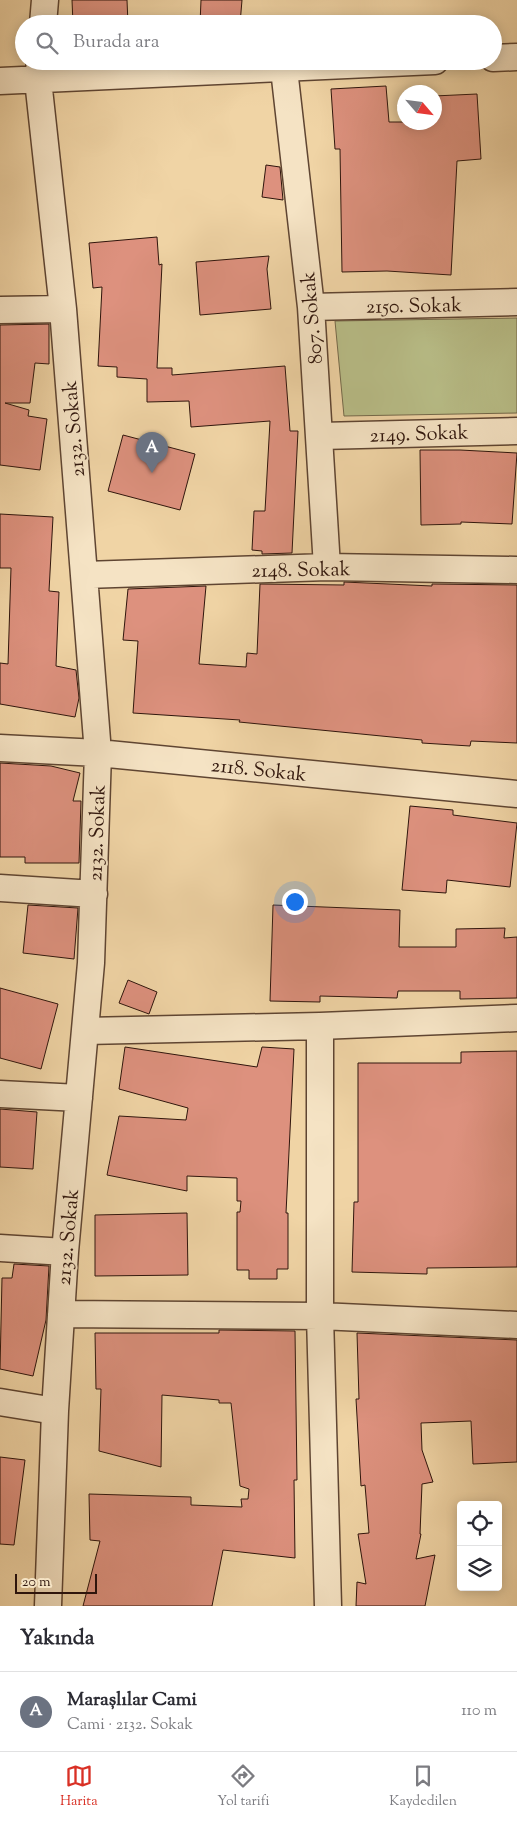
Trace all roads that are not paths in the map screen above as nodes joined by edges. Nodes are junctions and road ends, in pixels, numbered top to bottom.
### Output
1 (45, 0) edge
2 (44, 15) edge
3 (517, 57) edge
4 (502, 58) edge
5 (39, 70) edge
6 (284, 70) edge
7 (0, 81) edge
8 (517, 302) edge
9 (312, 307) junction
10 (63, 309) junction
11 (0, 310) edge
12 (517, 431) edge
13 (321, 436) junction
14 (327, 567) junction
15 (517, 570) edge
16 (86, 575) junction
17 (0, 748) edge
18 (98, 753) junction
19 (517, 794) edge
20 (0, 888) edge
21 (94, 894) junction
22 (517, 1018) edge
23 (320, 1026) junction
24 (85, 1031) junction
25 (0, 1094) edge
26 (79, 1098) junction
27 (0, 1248) edge
28 (65, 1252) junction
29 (61, 1314) junction
30 (320, 1316) junction
31 (517, 1325) edge
32 (0, 1402) edge
33 (55, 1411) junction
34 (48, 1606) edge
35 (328, 1606) edge

1 - 2 street
3 - 4 street
5 - 7 street
5 - 10 street, 2132. Sokak
6 - 9 street, 807. Sokak
8 - 9 street, 2150. Sokak
9 - 13 street, 807. Sokak
10 - 11 street
10 - 16 street, 2132. Sokak
12 - 13 street, 2149. Sokak
13 - 14 street, 807. Sokak
14 - 15 street, 2148. Sokak
14 - 16 street, 2148. Sokak
16 - 18 street, 2132. Sokak
17 - 18 street, 2118. Sokak
18 - 19 street, 2118. Sokak
18 - 21 street, 2132. Sokak
20 - 21 street
21 - 24 street, 2132. Sokak
22 - 23 street
23 - 24 street
23 - 30 street
24 - 26 street, 2132. Sokak
25 - 26 street
26 - 28 street, 2132. Sokak
27 - 28 street
28 - 29 street, 2132. Sokak
29 - 30 street
29 - 33 street, 2132. Sokak
30 - 31 street
30 - 35 street
32 - 33 street
33 - 34 street, 2132. Sokak

